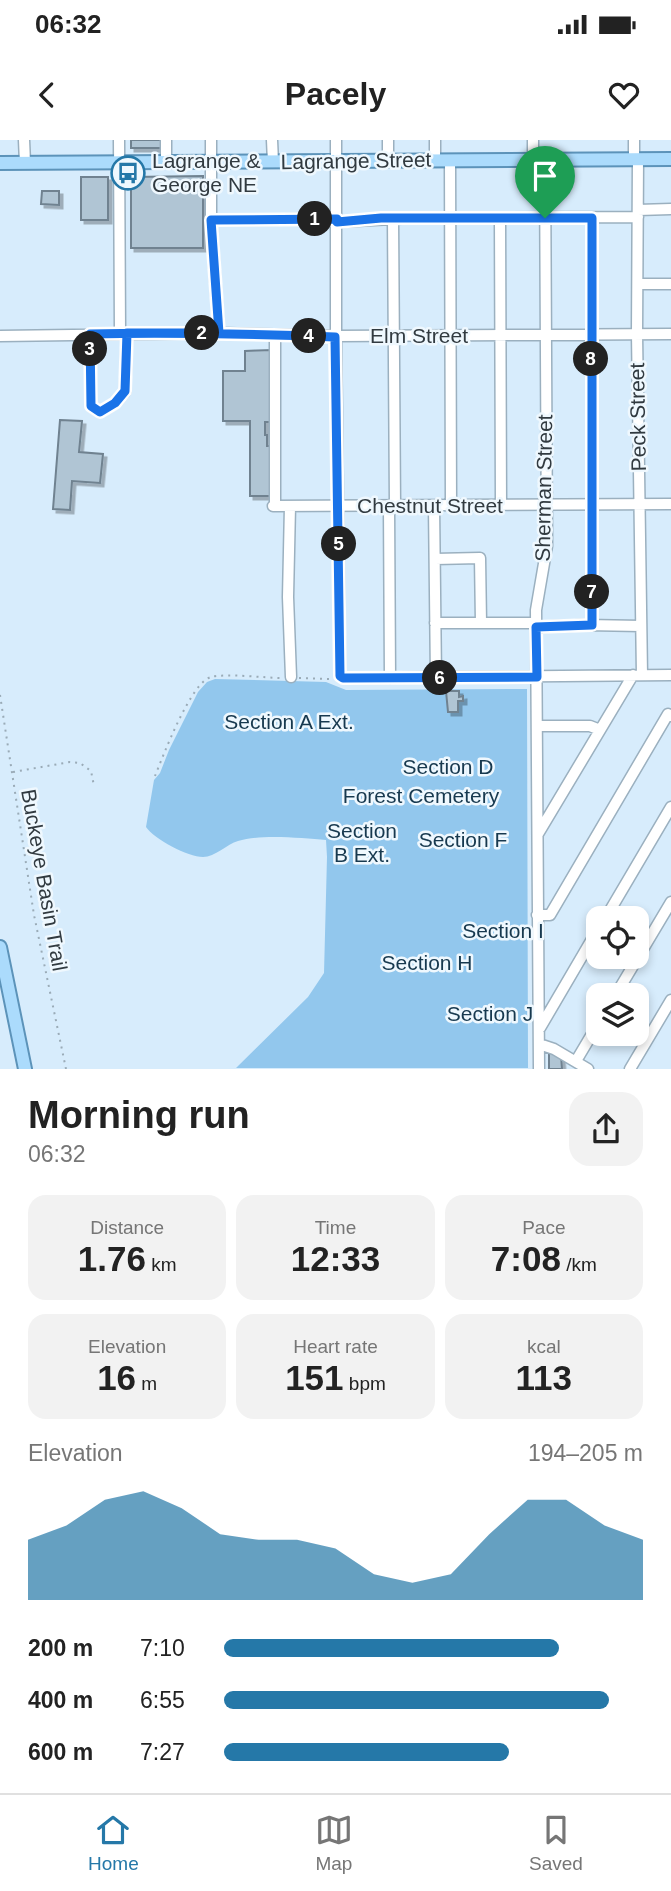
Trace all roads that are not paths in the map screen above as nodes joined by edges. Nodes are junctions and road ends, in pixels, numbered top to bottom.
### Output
1 (24, 140) edge
2 (119, 140) edge
3 (166, 140) edge
4 (211, 140) edge
5 (272, 140) edge
6 (336, 140) edge
7 (388, 140) edge
8 (435, 140) edge
9 (533, 140) edge
10 (634, 140) edge
11 (539, 159) junction
12 (636, 159) junction
13 (671, 159) edge
14 (336, 160) junction
15 (388, 160) junction
16 (435, 160) junction
17 (450, 160) junction
18 (211, 162) junction
19 (273, 162) junction
20 (0, 163) edge
21 (25, 163) junction
22 (119, 163) junction
23 (166, 163) junction
24 (671, 209) edge
25 (638, 214) junction
26 (393, 218) junction
27 (450, 218) junction
28 (500, 218) junction
29 (545, 218) junction
30 (592, 218) junction
31 (211, 220) junction
32 (337, 220) junction
33 (639, 284) junction
34 (671, 284) edge
35 (124, 333) junction
36 (219, 333) junction
37 (90, 334) junction
38 (637, 334) junction
39 (671, 334) edge
40 (275, 335) junction
41 (591, 335) junction
42 (0, 336) edge
43 (393, 336) junction
44 (450, 336) junction
45 (499, 336) junction
46 (544, 336) junction
47 (335, 337) junction
48 (593, 504) junction
49 (639, 504) junction
50 (671, 504) edge
51 (451, 505) junction
52 (501, 505) junction
53 (548, 505) junction
54 (290, 506) junction
55 (338, 506) junction
56 (392, 506) junction
57 (434, 506) junction
58 (435, 559) junction
59 (435, 623) junction
60 (481, 623) junction
61 (536, 625) junction
62 (592, 625) junction
63 (641, 626) junction
64 (637, 675) junction
65 (671, 675) edge
66 (291, 677) road end
67 (537, 677) junction
68 (390, 678) junction
69 (436, 678) junction
70 (671, 716) edge
71 (537, 726) junction
72 (600, 730) junction
73 (671, 807) edge
74 (537, 836) junction
75 (671, 902) edge
76 (613, 906) edge
77 (537, 915) junction
78 (0, 947) edge
79 (586, 950) edge
80 (623, 983) edge
81 (671, 1000) edge
82 (540, 1029) junction
83 (538, 1044) junction
84 (586, 1044) edge
85 (576, 1061) junction
86 (24, 1069) edge
87 (539, 1069) edge
88 (588, 1069) edge
89 (630, 1069) edge

1 - 21 street
2 - 22 street
3 - 23 street
4 - 18 street
5 - 19 street
6 - 14 street
7 - 15 street
8 - 16 street
9 - 11 street, Sherman Street
10 - 12 street, Peck Street
11 - 12 main road, Lagrange Street
11 - 17 main road, Lagrange Street
11 - 29 street, Sherman Street
12 - 13 main road, Lagrange Street
12 - 25 street, Peck Street
14 - 15 main road, Lagrange Street
14 - 19 main road, Lagrange Street
14 - 32 street
15 - 16 main road, Lagrange Street
16 - 17 main road, Lagrange Street
17 - 27 street
18 - 19 main road, Lagrange Street
18 - 23 main road, Lagrange Street
18 - 31 street
20 - 21 main road, Lagrange Street
21 - 22 main road, Lagrange Street
22 - 23 main road, Lagrange Street
22 - 35 street
24 - 25 street
25 - 30 street
25 - 33 street, Peck Street
26 - 27 street
26 - 32 street
26 - 43 street
27 - 28 street
27 - 44 street
28 - 29 street
28 - 45 street
29 - 30 street
29 - 46 street, Sherman Street
30 - 41 street
31 - 32 street
31 - 36 street
32 - 47 street
33 - 34 street
33 - 38 street, Peck Street
35 - 36 street, Elm Street
35 - 37 street, Elm Street
35 - 37 street
36 - 40 street, Elm Street
37 - 42 street, Elm Street
38 - 39 street, Elm Street
38 - 41 street, Elm Street
38 - 49 street, Peck Street
40 - 47 street, Elm Street
40 - 54 street, Chestnut Street
41 - 46 street, Elm Street
41 - 48 street
43 - 44 street, Elm Street
43 - 47 street, Elm Street
43 - 56 street
44 - 45 street, Elm Street
44 - 51 street
45 - 46 street, Elm Street
45 - 52 street
46 - 53 street, Sherman Street
47 - 55 street
48 - 49 street, Chestnut Street
48 - 53 street, Chestnut Street
48 - 62 street
49 - 50 street, Chestnut Street
49 - 63 street, Peck Street
51 - 52 street, Chestnut Street
51 - 57 street, Chestnut Street
52 - 53 street, Chestnut Street
53 - 61 street, Sherman Street
54 - 55 street, Chestnut Street
54 - 66 street
55 - 56 street, Chestnut Street
55 - 68 street
56 - 57 street, Chestnut Street
56 - 68 street
57 - 58 street
58 - 59 street
58 - 60 street
59 - 60 street
59 - 69 street
60 - 61 street
61 - 62 street
61 - 67 street, Sherman Street
62 - 63 street
63 - 64 street, Peck Street
64 - 65 street
64 - 67 street
64 - 72 street
67 - 69 street
67 - 71 street, Sherman Street
68 - 69 street
70 - 77 street
71 - 72 street
71 - 74 street, Sherman Street
72 - 74 street
73 - 76 street
74 - 77 street, Sherman Street
75 - 80 street
77 - 82 street, Sherman Street
78 - 86 main road
79 - 82 street
81 - 89 street
82 - 83 street, Sherman Street
83 - 85 street
83 - 87 street, Sherman Street
84 - 85 street
85 - 88 street

